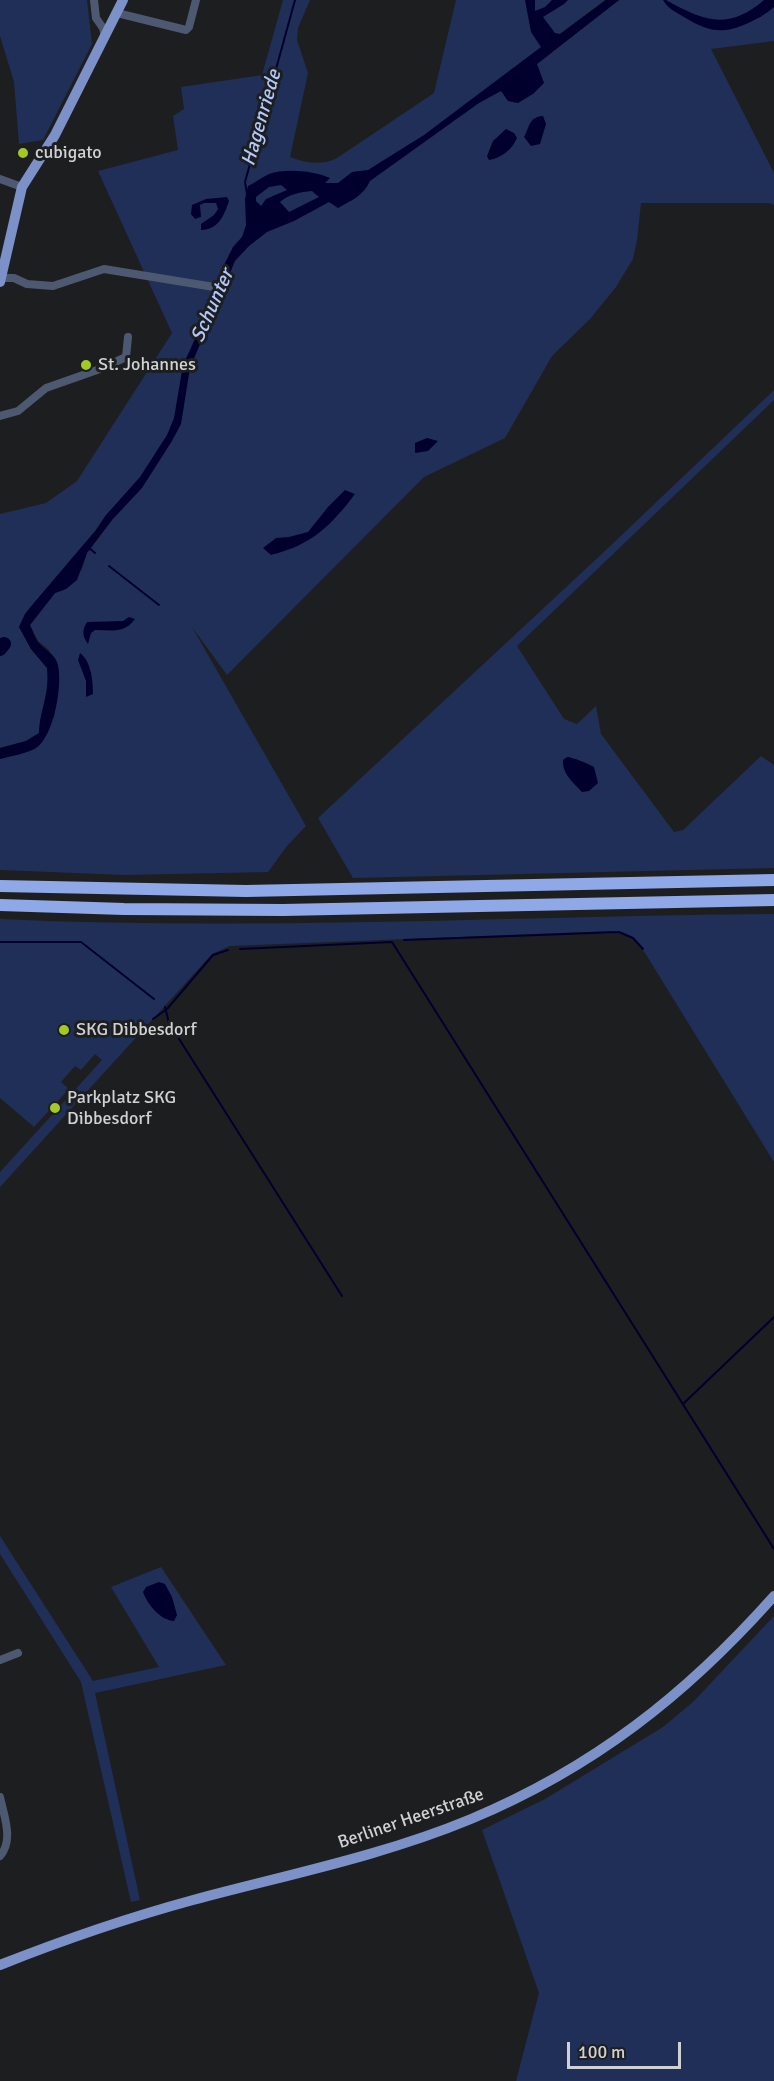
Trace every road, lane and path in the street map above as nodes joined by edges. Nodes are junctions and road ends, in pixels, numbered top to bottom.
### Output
1 (123, 0) edge
2 (196, 0) edge
3 (95, 4) edge
4 (117, 14) junction
5 (105, 37) junction
6 (0, 179) edge
7 (22, 187) junction
8 (1, 279) edge
9 (214, 287) dead end
10 (128, 337) dead end
11 (0, 416) edge
12 (774, 880) edge
13 (0, 886) edge
14 (774, 900) edge
15 (0, 905) edge
16 (774, 1596) edge
17 (18, 1653) dead end
18 (0, 1660) edge
19 (0, 1797) edge
20 (0, 1856) edge
21 (0, 1965) edge

1 - 4 main road
2 - 4 street
3 - 4 street
3 - 5 street
4 - 5 main road
5 - 7 main road
6 - 7 street
7 - 8 main road
8 - 9 street
10 - 11 street
12 - 13 highway
14 - 15 highway
16 - 21 main road, Berliner Heerstraße
17 - 18 street
19 - 20 street

